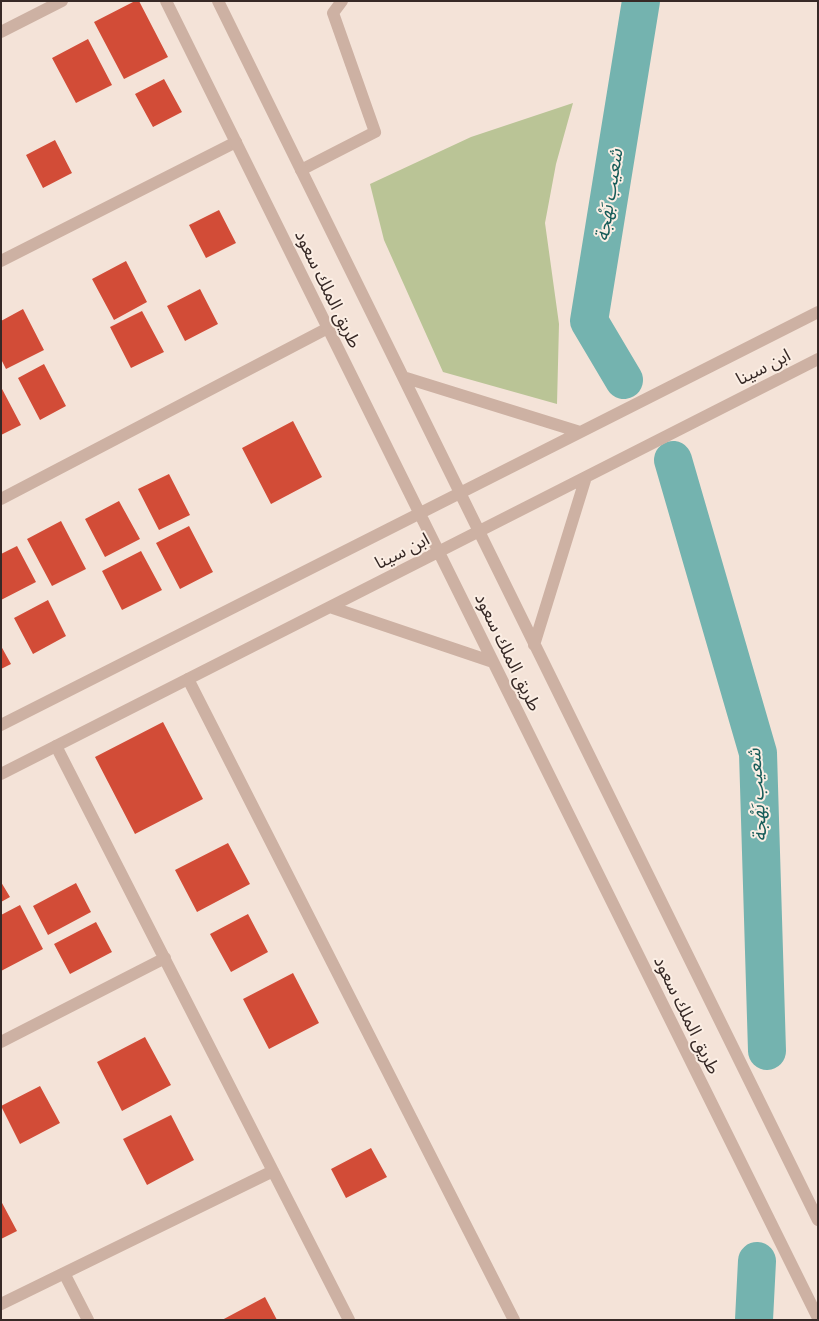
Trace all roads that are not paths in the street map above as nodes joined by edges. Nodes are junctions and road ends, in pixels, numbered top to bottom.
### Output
1 (62, 1) edge
2 (166, 1) edge
3 (218, 1) edge
4 (342, 1) edge
5 (43, 6) edge
6 (1, 32) edge
7 (236, 142) junction
8 (301, 170) junction
9 (1, 261) edge
10 (818, 312) edge
11 (328, 328) junction
12 (818, 359) edge
13 (402, 377) junction
14 (580, 432) junction
15 (586, 476) junction
16 (460, 493) junction
17 (1, 499) edge
18 (419, 513) junction
19 (479, 531) junction
20 (438, 552) junction
21 (330, 607) junction
22 (534, 644) junction
23 (493, 662) junction
24 (188, 679) junction
25 (1, 725) edge
26 (56, 746) junction
27 (1, 774) edge
28 (165, 958) junction
29 (1, 1042) edge
30 (273, 1171) junction
31 (818, 1220) edge
32 (64, 1273) junction
33 (1, 1304) edge
34 (818, 1318) edge
35 (88, 1320) edge
36 (349, 1320) edge
37 (514, 1320) edge

1 - 5 street
2 - 7 street, طريق الملك سعود
3 - 8 street, طريق الملك سعود
4 - 8 street
5 - 6 street
7 - 9 street
7 - 11 street, طريق الملك سعود
8 - 13 street, طريق الملك سعود
10 - 14 street, ابن سينا
11 - 17 street
11 - 18 street, طريق الملك سعود
12 - 15 street, ابن سينا
13 - 14 street
13 - 16 street, طريق الملك سعود
14 - 16 street, ابن سينا
15 - 19 street, ابن سينا
15 - 22 street
16 - 18 street, ابن سينا
16 - 19 street, طريق الملك سعود
18 - 20 street, طريق الملك سعود
18 - 25 street, ابن سينا
19 - 20 street, ابن سينا
19 - 22 street, طريق الملك سعود
20 - 21 street, ابن سينا
20 - 23 street, طريق الملك سعود
21 - 23 street
21 - 24 street, ابن سينا
22 - 31 street, طريق الملك سعود
23 - 34 street, طريق الملك سعود
24 - 26 street, ابن سينا
24 - 37 street
26 - 27 street, ابن سينا
26 - 28 street
28 - 29 street
28 - 30 street
30 - 32 street
30 - 36 street
32 - 33 street
32 - 35 street

